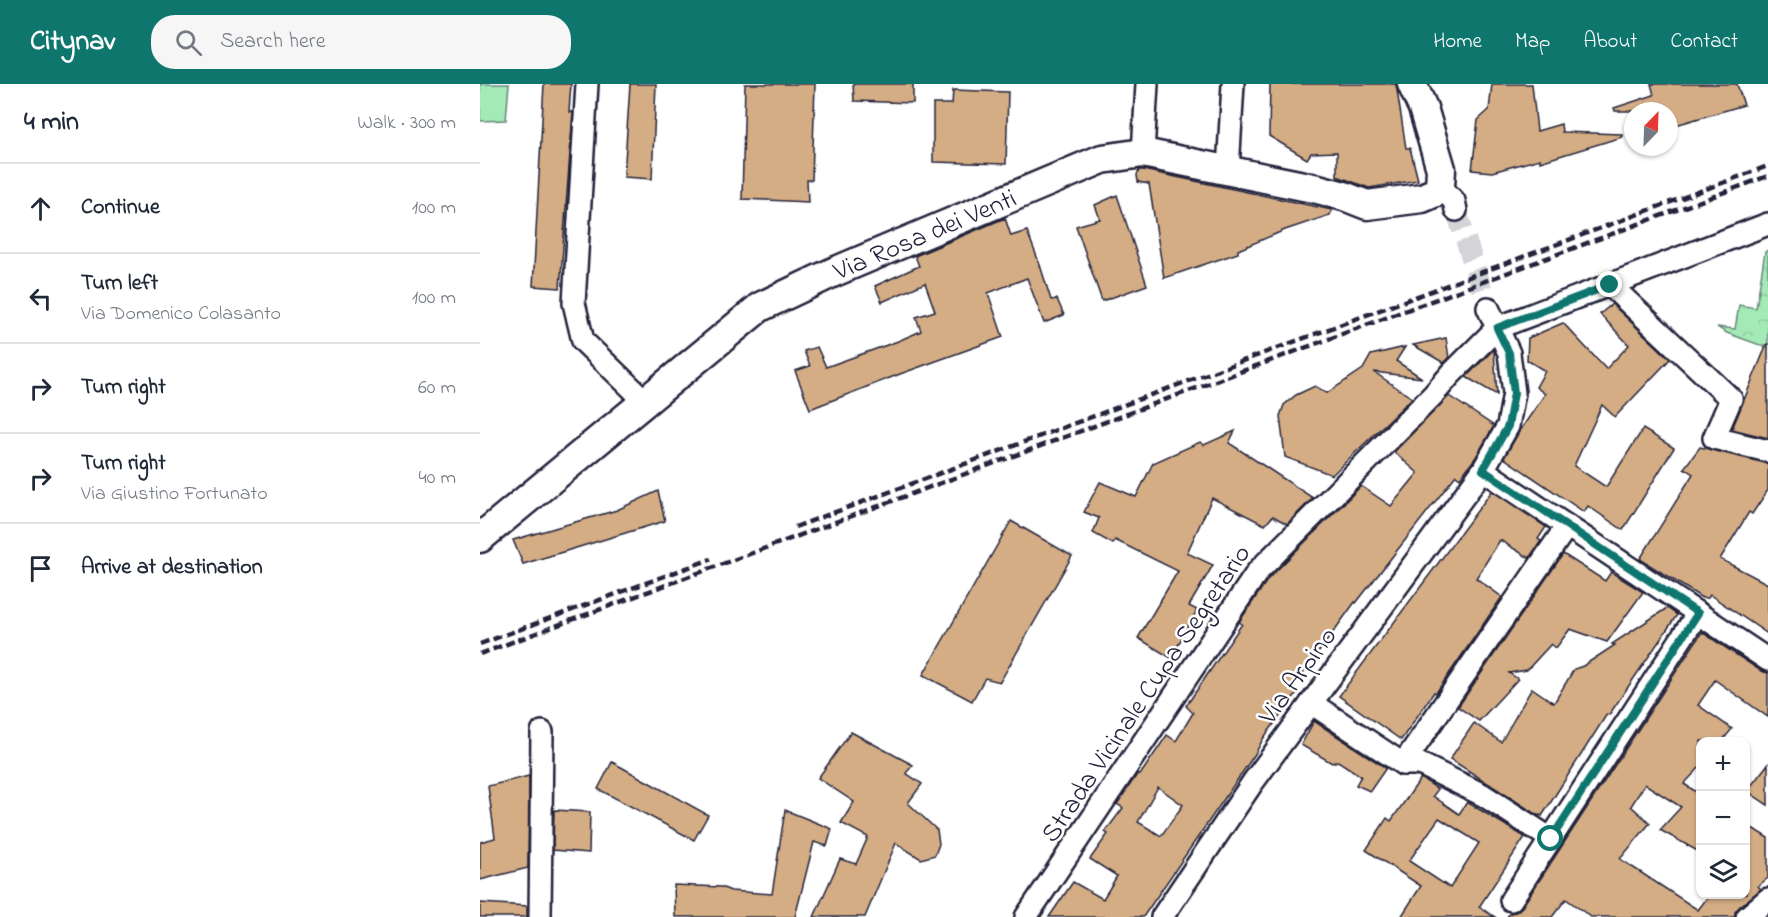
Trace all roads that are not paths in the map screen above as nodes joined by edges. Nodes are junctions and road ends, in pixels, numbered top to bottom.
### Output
1 (587, 84) edge
2 (1147, 84) edge
3 (1233, 84) edge
4 (1412, 84) edge
5 (1143, 153) junction
6 (1228, 170) junction
7 (1440, 187) junction
8 (1456, 210) tunnel mouth
9 (1768, 224) edge
10 (1610, 285) junction
11 (1488, 308) tunnel mouth
12 (1497, 328) junction
13 (645, 401) junction
14 (1768, 451) edge
15 (1483, 470) junction
16 (1567, 526) junction
17 (480, 538) edge
18 (1698, 613) junction
19 (1768, 660) edge
20 (1311, 703) junction
21 (542, 732) dead end
22 (1403, 764) junction
23 (1551, 839) junction
24 (1768, 899) edge
25 (1511, 900) dead end
26 (540, 917) edge
27 (1026, 917) edge
28 (1162, 917) edge
29 (1747, 917) edge

1 - 13 street
2 - 5 street
3 - 6 street
4 - 7 street
5 - 6 street, Via Rosa dei Venti
5 - 13 street, Via Rosa dei Venti
6 - 7 street, Via Rosa dei Venti
7 - 8 street
9 - 10 street
10 - 12 street
10 - 14 street
11 - 12 street, Via Arpino
12 - 15 street, Via Arpino
12 - 27 street, Strada Vicinale Cupa Segretario
13 - 17 street, Via Rosa dei Venti
15 - 16 street
15 - 20 street, Via Arpino
16 - 18 street
16 - 22 street
18 - 19 street
18 - 23 street
20 - 22 street
20 - 28 street, Via Arpino
21 - 26 street
22 - 23 street
23 - 25 street
24 - 29 street

